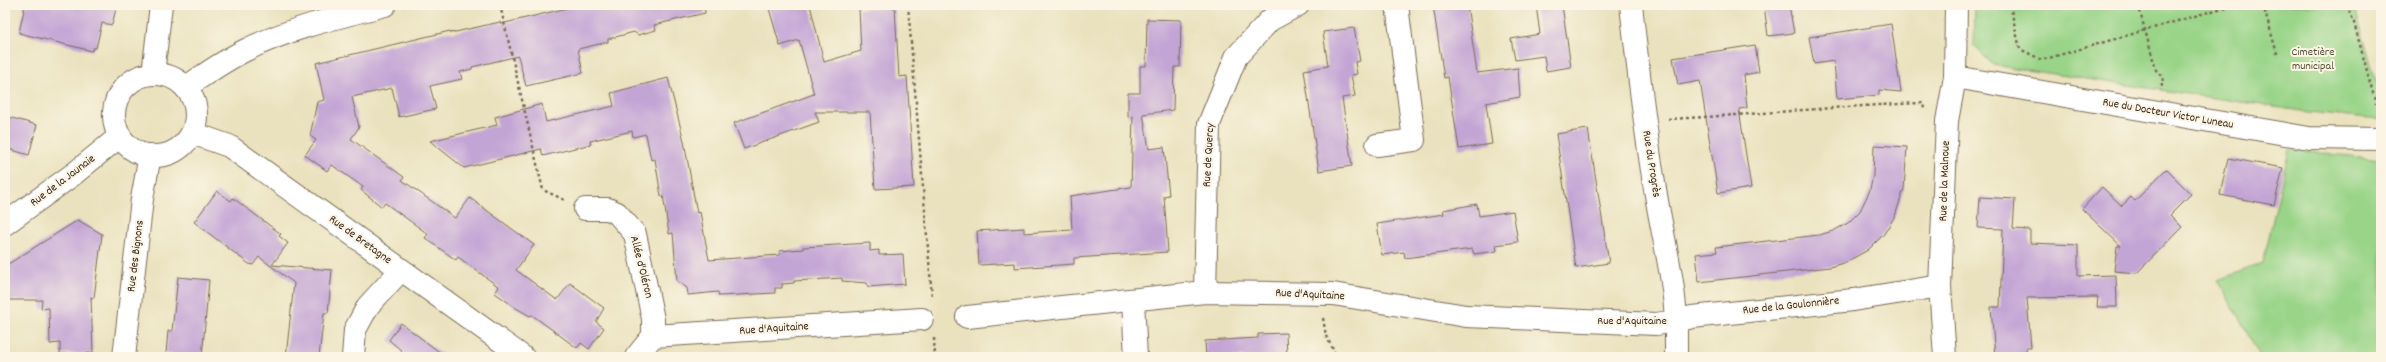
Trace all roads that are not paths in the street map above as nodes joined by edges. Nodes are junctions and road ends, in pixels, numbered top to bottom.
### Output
1 (161, 5) edge
2 (385, 5) edge
3 (1298, 5) edge
4 (1397, 5) edge
5 (1631, 5) edge
6 (1956, 5) edge
7 (154, 74) junction
8 (1955, 77) junction
9 (186, 87) junction
10 (192, 133) junction
11 (120, 136) junction
12 (2381, 139) edge
13 (1377, 145) dead end
14 (150, 155) junction
15 (585, 209) road end
16 (5, 224) edge
17 (401, 270) junction
18 (1940, 286) junction
19 (1205, 292) junction
20 (1133, 301) junction
21 (968, 317) dead end
22 (929, 319) road end
23 (1676, 321) junction
24 (653, 336) junction
25 (124, 357) edge
26 (353, 357) edge
27 (523, 357) edge
28 (636, 357) edge
29 (1136, 357) edge
30 (1676, 357) edge
31 (1945, 357) edge

1 - 7 street
2 - 9 street
3 - 19 street, Rue de Quercy
4 - 13 street
5 - 23 street, Rue du Progrès
6 - 8 street, Rue de la Malnoue
7 - 9 street
7 - 11 street
8 - 12 street, Rue du Docteur Victor Luneau
8 - 18 street, Rue de la Malnoue
9 - 10 street
10 - 14 street
10 - 17 street, Rue de Bretagne
11 - 14 street
11 - 16 street, Rue de la Jaunaie
14 - 25 street, Rue des Bignons
15 - 24 street, Allée d'Oléron
17 - 26 street
17 - 27 street, Rue de Bretagne
18 - 23 street, Rue de la Goulonnière
18 - 31 street, Rue de la Malnoue
19 - 20 street, Rue d'Aquitaine
19 - 23 street, Rue d'Aquitaine
20 - 21 street, Rue d'Aquitaine
20 - 29 street
22 - 24 street, Rue d'Aquitaine
23 - 30 street
24 - 28 street

